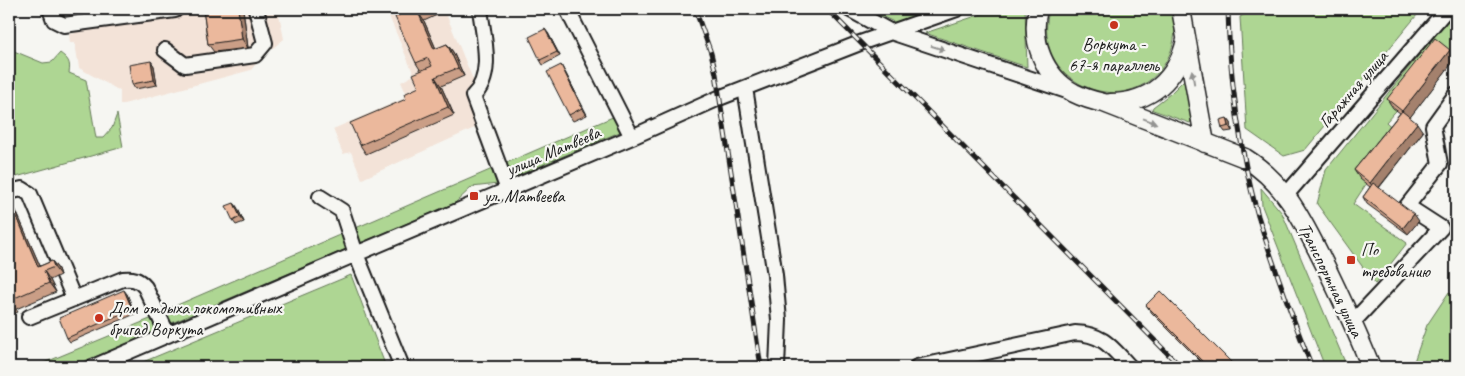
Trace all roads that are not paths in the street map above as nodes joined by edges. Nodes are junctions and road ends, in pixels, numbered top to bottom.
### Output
1 (50, 9) edge
2 (256, 9) edge
3 (480, 9) edge
4 (567, 9) edge
5 (849, 9) edge
6 (957, 9) edge
7 (1038, 9) edge
8 (1181, 9) edge
9 (1447, 9) edge
10 (175, 10) dead end
11 (891, 32) junction
12 (1186, 37) junction
13 (165, 50) dead end
14 (745, 88) junction
15 (1073, 93) junction
16 (1456, 94) edge
17 (1104, 103) junction
18 (632, 137) junction
19 (1205, 143) junction
20 (508, 190) junction
21 (9, 192) edge
22 (1286, 195) junction
23 (320, 197) dead end
24 (356, 254) junction
25 (74, 299) junction
26 (30, 318) dead end
27 (1353, 322) junction
28 (168, 336) junction
29 (93, 367) edge
30 (402, 367) edge
31 (777, 367) edge
32 (917, 367) edge
33 (1130, 367) edge
34 (1371, 367) edge

1 - 10 street
2 - 13 street
3 - 20 street
4 - 18 street
5 - 11 street
6 - 11 street, улица Матвеева
7 - 15 main road
8 - 12 main road
9 - 22 street, Гаражная улица
11 - 14 street, улица Матвеева
11 -> 15 street
12 - 17 main road
19 -> 12 main road
14 - 18 street, улица Матвеева
14 - 31 street
15 - 17 main road
16 - 27 street
17 -> 19 main road, Транспортная улица
18 - 20 street, улица Матвеева
19 - 22 main road, Транспортная улица
20 - 24 street, улица Матвеева
21 - 25 street
22 - 27 main road, Транспортная улица
23 - 24 street
24 - 28 street, улица Матвеева
24 - 30 street
25 - 26 street
25 - 28 street
27 - 34 main road, Транспортная улица
28 - 29 street, улица Матвеева
32 - 33 street

